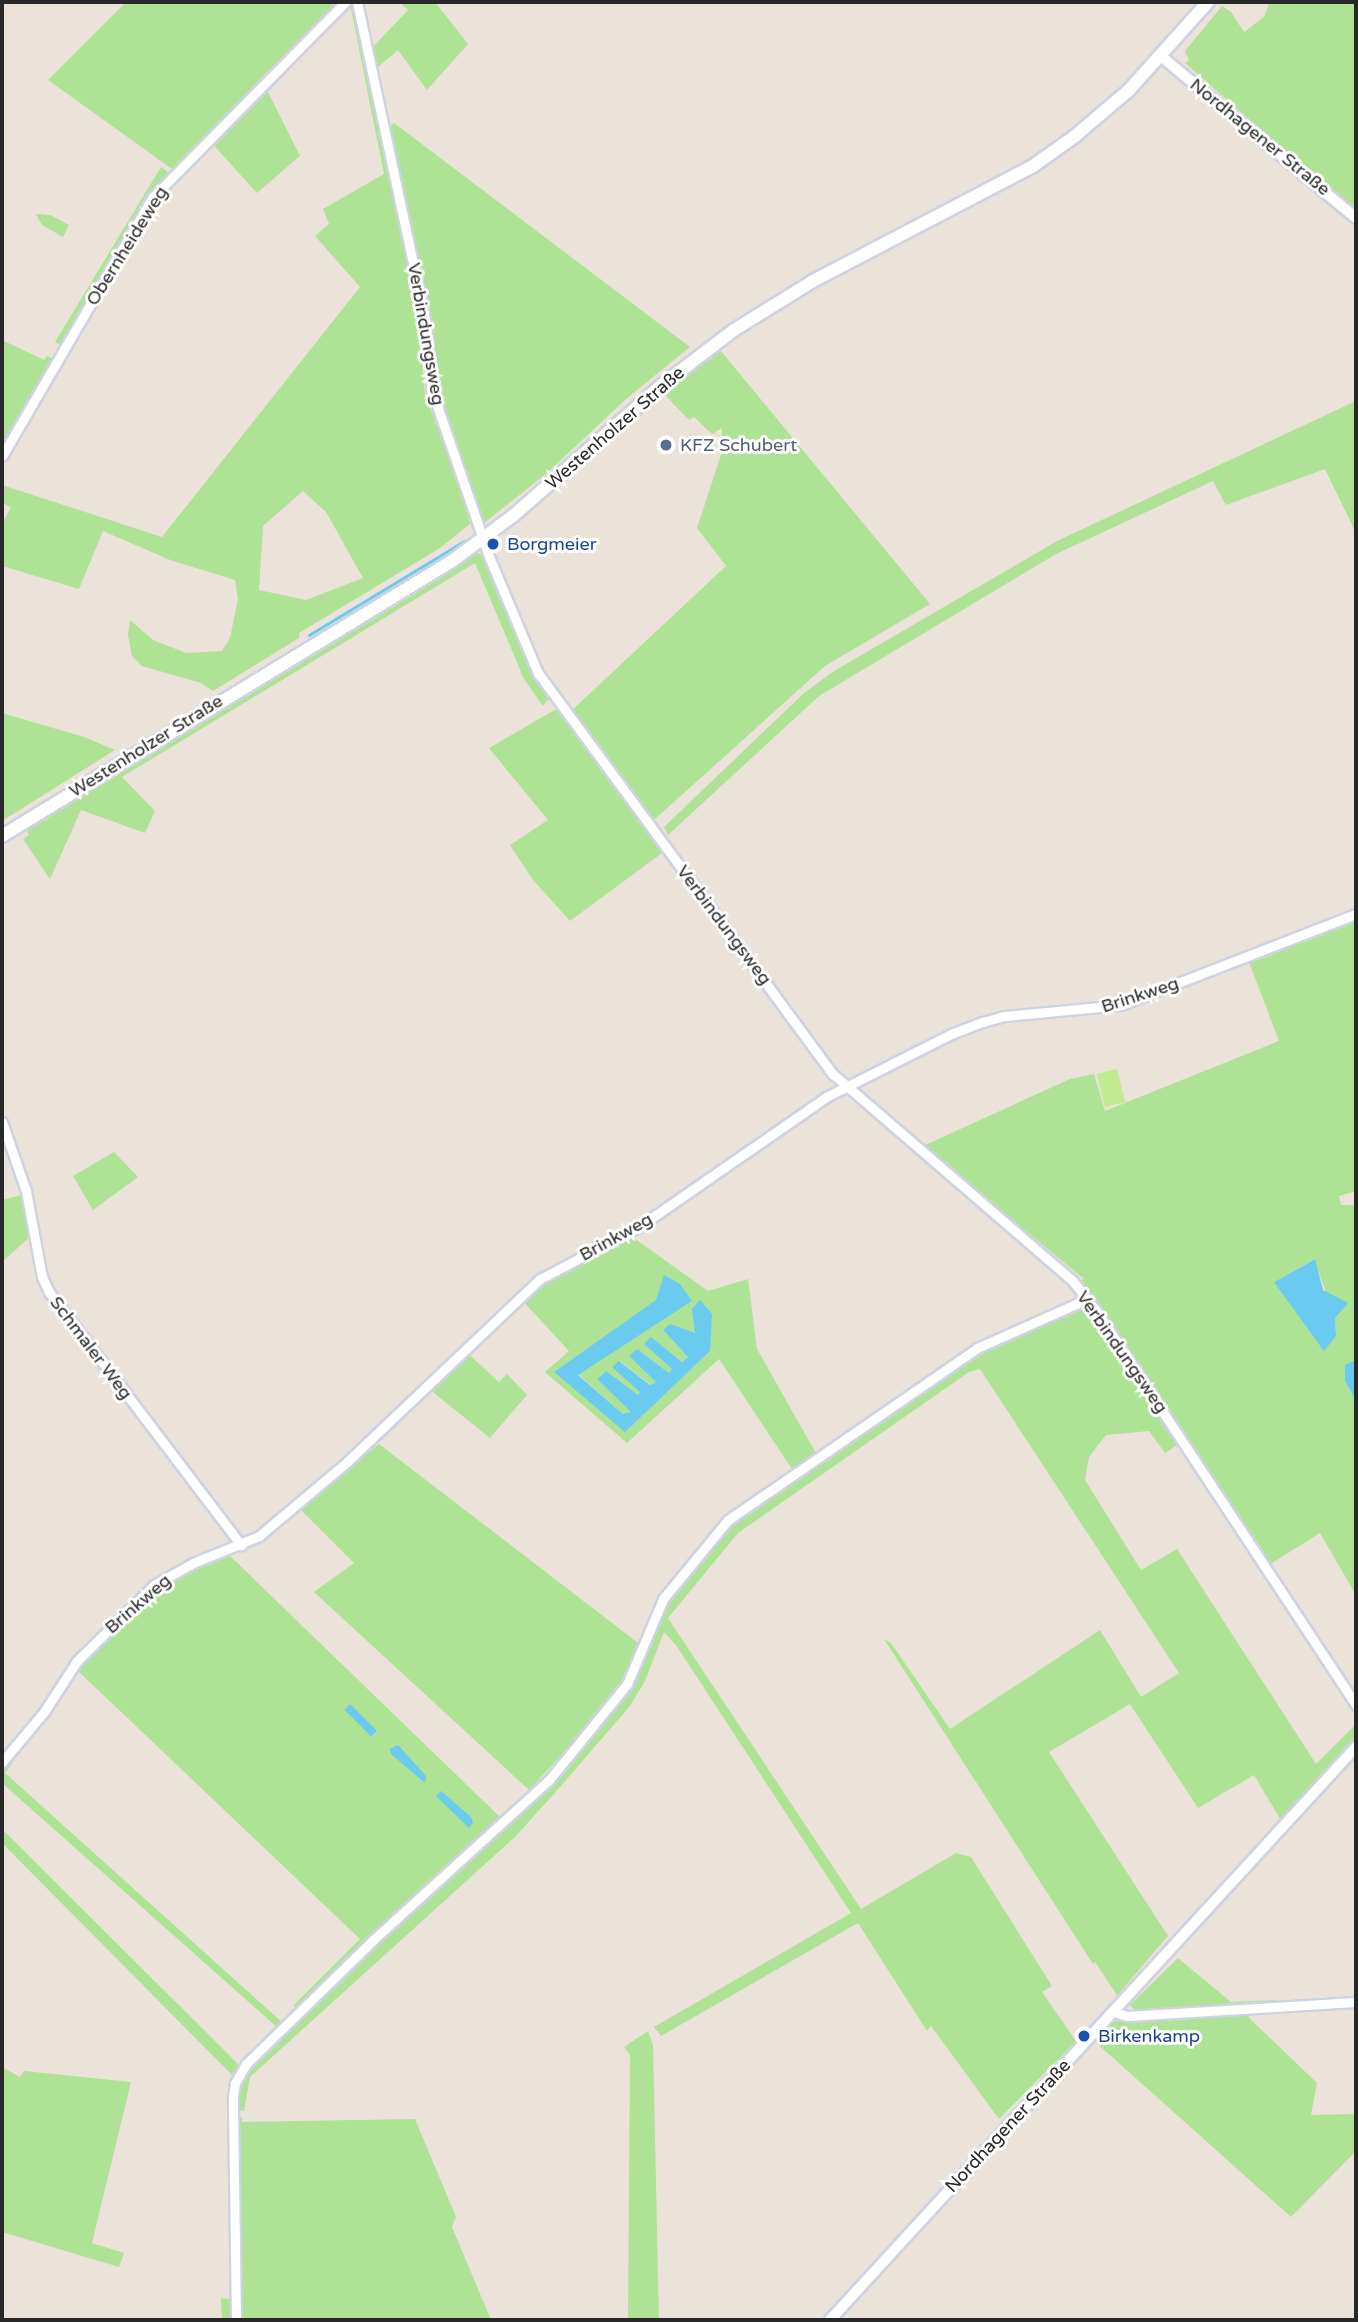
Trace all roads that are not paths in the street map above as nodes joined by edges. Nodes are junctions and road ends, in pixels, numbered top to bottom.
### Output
1 (345, 2) edge
2 (357, 2) edge
3 (1208, 2) edge
4 (1162, 57) junction
5 (1356, 218) edge
6 (2, 456) edge
7 (483, 539) junction
8 (2, 836) edge
9 (1356, 914) edge
10 (845, 1087) junction
11 (2, 1122) edge
12 (1087, 1299) junction
13 (241, 1545) junction
14 (1356, 1705) edge
15 (1356, 1747) edge
16 (2, 1762) edge
17 (1356, 2002) edge
18 (1114, 2012) junction
19 (236, 2320) edge
20 (830, 2320) edge

1 - 6 street, Obernheideweg
2 - 7 street, Verbindungsweg
3 - 4 main road, Westenholzer Straße
4 - 5 street, Nordhagener Straße
4 - 7 main road, Westenholzer Straße
7 - 8 main road, Westenholzer Straße
7 - 10 street, Verbindungsweg
9 - 10 street, Brinkweg
10 - 12 street, Verbindungsweg
10 - 13 street, Brinkweg
11 - 13 street, Schmaler Weg
12 - 14 street, Verbindungsweg
12 - 19 street
13 - 16 street, Brinkweg
15 - 18 street, Nordhagener Straße
17 - 18 street
18 - 20 street, Nordhagener Straße

